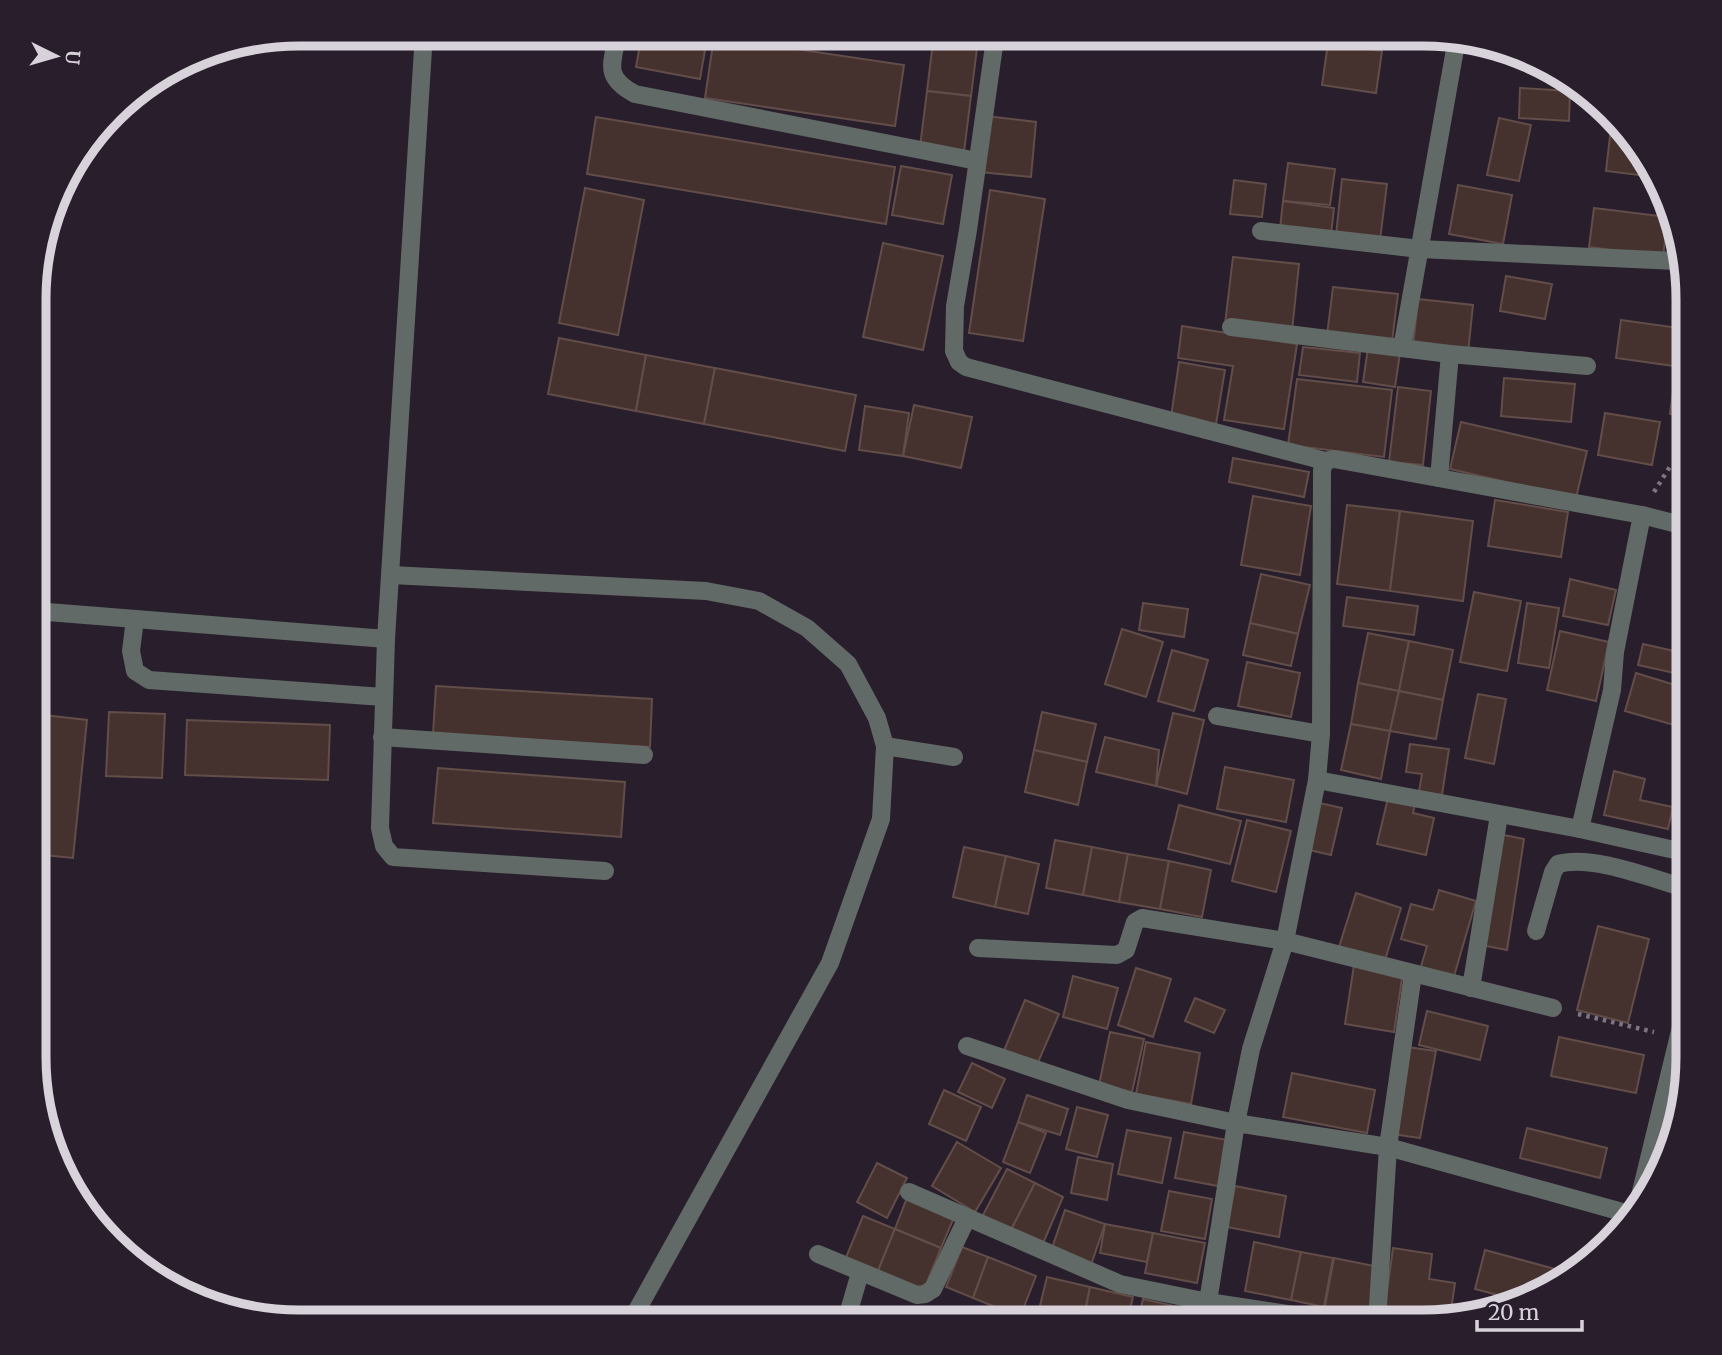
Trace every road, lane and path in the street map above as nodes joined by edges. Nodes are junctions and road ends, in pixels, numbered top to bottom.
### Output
1 (423, 46) edge
2 (615, 46) edge
3 (994, 46) dead end
4 (1455, 48) edge
5 (977, 161) junction
6 (1261, 231) dead end
7 (1420, 249) junction
8 (1673, 261) edge
9 (1231, 327) dead end
10 (1402, 348) junction
11 (1450, 354) junction
12 (1587, 366) dead end
13 (1325, 461) junction
14 (1676, 463) edge
15 (1439, 478) junction
16 (1642, 514) junction
17 (1676, 523) edge
18 (391, 575) junction
19 (46, 612) edge
20 (135, 619) junction
21 (386, 639) junction
22 (383, 697) junction
23 (1217, 716) dead end
24 (1321, 734) junction
25 (382, 737) junction
26 (885, 746) junction
27 (644, 755) dead end
28 (954, 757) dead end
29 (1317, 780) junction
30 (1499, 815) junction
31 (1580, 829) junction
32 (1676, 850) edge
33 (605, 871) dead end
34 (1676, 886) edge
35 (1535, 931) dead end
36 (1285, 941) junction
37 (978, 948) dead end
38 (1413, 974) junction
39 (1471, 988) junction
40 (1553, 1008) joint
41 (1676, 1036) edge
42 (967, 1046) dead end
43 (1676, 1049) edge
44 (1236, 1124) junction
45 (1388, 1147) junction
46 (1643, 1182) edge
47 (909, 1192) dead end
48 (1623, 1212) edge
49 (967, 1218) junction
50 (818, 1254) dead end
51 (860, 1273) junction
52 (1208, 1302) junction
53 (637, 1310) edge
54 (849, 1310) edge
55 (1261, 1310) edge
56 (1378, 1310) edge

1 - 18 street
2 - 5 street
3 - 5 street
4 - 7 street
5 - 13 street
6 - 7 street
7 - 8 street
7 - 10 street
9 - 10 street
10 - 11 street
11 - 12 street
11 - 15 street
13 - 15 street
13 - 24 street
14 - 16 path
15 - 16 street
16 - 17 street
16 - 31 street
18 - 21 street
18 - 26 street
19 - 20 street
20 - 21 street
20 - 22 street
21 - 22 street
22 - 25 street
23 - 24 street
24 - 29 street
25 - 27 street
25 - 33 street
26 - 28 street
26 - 53 street
29 - 30 street
29 - 36 street
30 - 31 street
30 - 39 street
31 - 32 street
34 - 35 street
36 - 37 street
36 - 38 street
36 - 44 street
38 - 39 street
38 - 45 street
39 - 40 street
40 - 41 path
42 - 44 street
43 - 46 street
44 - 45 street
44 - 52 street
45 - 48 street
45 - 56 street
47 - 49 street
49 - 51 street
49 - 52 street
50 - 51 street
51 - 54 street
52 - 55 street

